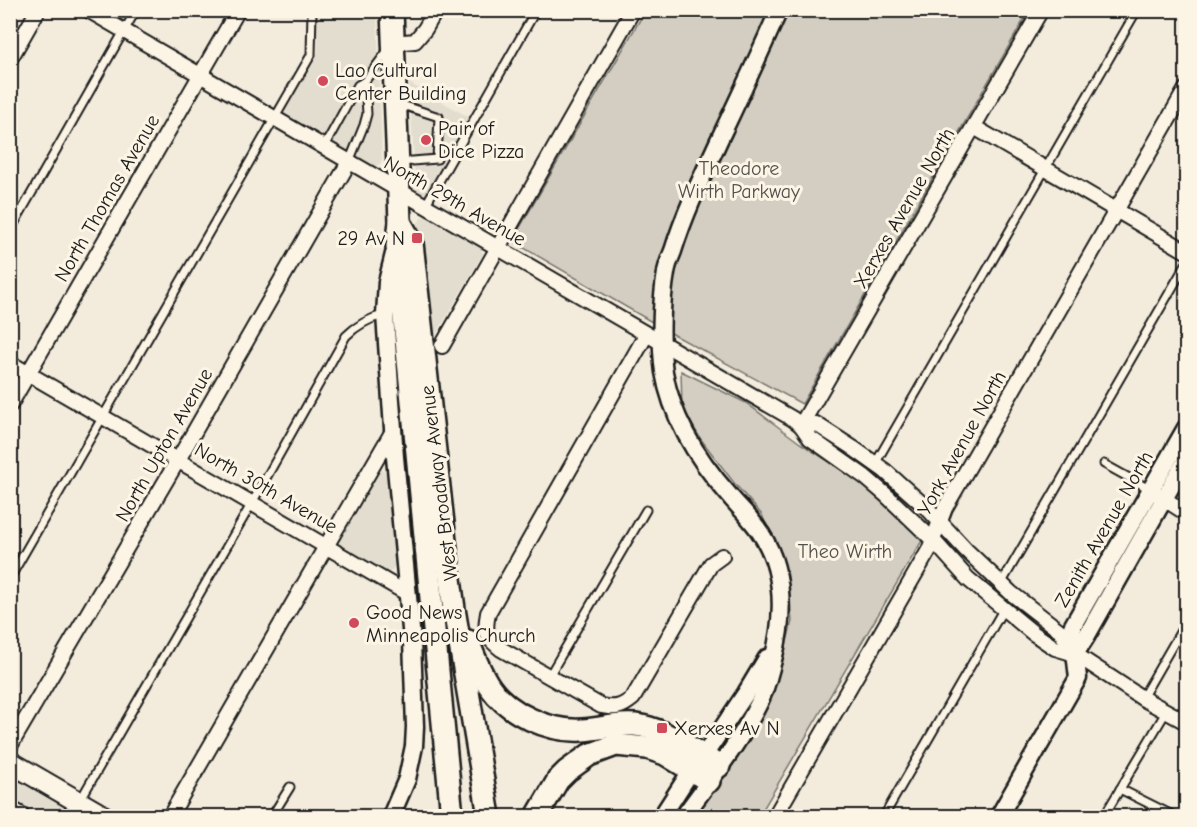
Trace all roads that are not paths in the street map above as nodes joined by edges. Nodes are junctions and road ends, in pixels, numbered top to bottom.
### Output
1 (38, 10) edge
2 (88, 10) edge
3 (136, 10) edge
4 (238, 10) edge
5 (312, 10) edge
6 (392, 10) edge
7 (436, 10) edge
8 (536, 10) edge
9 (633, 10) edge
10 (779, 10) edge
11 (1041, 10) edge
12 (1137, 10) edge
13 (124, 31) junction
14 (393, 43) junction
15 (10, 59) edge
16 (201, 75) junction
17 (365, 81) junction
18 (1186, 89) edge
19 (395, 103) junction
20 (274, 119) junction
21 (974, 127) junction
22 (324, 148) junction
23 (349, 162) junction
24 (397, 162) junction
25 (1046, 169) junction
26 (398, 191) junction
27 (425, 206) junction
28 (1117, 210) junction
29 (400, 222) junction
30 (10, 231) edge
31 (397, 246) junction
32 (498, 248) junction
33 (1186, 250) edge
34 (1186, 264) edge
35 (385, 315) junction
36 (646, 334) junction
37 (662, 344) junction
38 (442, 346) dead end
39 (10, 363) edge
40 (29, 374) junction
41 (10, 405) edge
42 (103, 417) junction
43 (801, 425) junction
44 (1186, 428) edge
45 (394, 429) junction
46 (178, 460) junction
47 (1186, 460) edge
48 (875, 464) junction
49 (1104, 464) dead end
50 (1158, 494) junction
51 (252, 503) junction
52 (646, 510) dead end
53 (1186, 513) edge
54 (939, 522) junction
55 (933, 540) junction
56 (326, 546) junction
57 (722, 556) dead end
58 (10, 578) edge
59 (1001, 584) junction
60 (408, 594) junction
61 (454, 609) junction
62 (1003, 610) junction
63 (1186, 622) edge
64 (1075, 654) junction
65 (549, 676) junction
66 (1142, 699) junction
67 (1166, 712) junction
68 (1186, 722) edge
69 (10, 746) edge
70 (10, 762) edge
71 (706, 769) junction
72 (290, 787) dead end
73 (1120, 789) junction
74 (10, 804) edge
75 (75, 809) edge
76 (24, 812) dead end
77 (782, 814) edge
78 (103, 816) edge
79 (170, 816) edge
80 (272, 816) edge
81 (391, 816) edge
82 (452, 816) edge
83 (489, 816) edge
84 (537, 816) edge
85 (662, 816) edge
86 (684, 816) edge
87 (884, 816) edge
88 (1000, 816) edge
89 (1104, 816) edge
90 (1174, 816) edge

1 - 15 street
2 - 13 street, North 29th Avenue
3 - 13 lane
4 - 16 street, North Thomas Avenue
5 - 20 lane
6 - 14 main road, West Broadway Avenue
7 - 14 street
8 - 27 lane
9 - 32 street
10 - 37 street
11 - 21 street, Xerxes Avenue North
12 - 25 lane
13 - 16 street, North 29th Avenue
13 - 30 lane
14 - 17 lane
14 - 19 main road, West Broadway Avenue
16 - 20 street, North 29th Avenue
16 - 40 street, North Thomas Avenue
17 - 22 lane
17 - 23 lane
18 - 28 street, York Avenue North
19 - 24 main road, West Broadway Avenue
19 - 24 lane
20 - 22 street, North 29th Avenue
20 - 42 lane
21 - 25 street
21 - 43 street, Xerxes Avenue North
22 - 23 street, North 29th Avenue
23 - 26 street, North 29th Avenue
23 - 46 street, North Upton Avenue
24 - 26 main road, West Broadway Avenue
25 - 28 street
25 - 48 lane
26 - 27 street, North 29th Avenue
26 - 29 main road, West Broadway Avenue
27 - 32 street, North 29th Avenue
28 - 33 street
28 - 54 street, York Avenue North
29 - 31 main road, West Broadway Avenue
29 - 61 main road, West Broadway Avenue
31 - 35 street, West Broadway Avenue
31 - 82 main road, West Broadway Avenue
32 - 36 street, North 29th Avenue
32 - 38 street
34 - 59 lane
35 - 45 street, West Broadway Avenue
35 - 51 lane
36 - 37 street, North 29th Avenue
36 - 65 street
37 - 43 street, North 29th Avenue
37 - 71 street
39 - 40 street, North 30th Avenue
40 - 41 street, North Thomas Avenue
40 - 42 street, North 30th Avenue
42 - 46 street, North 30th Avenue
42 - 58 lane
43 - 48 street
43 - 55 street
44 - 50 street, Zenith Avenue North
45 - 56 street
45 - 60 street, West Broadway Avenue
46 - 51 street, North 30th Avenue
46 - 69 street, North Upton Avenue
47 - 50 street, Zenith Avenue North
48 - 54 street
49 - 50 lane
50 - 53 street
50 - 64 street, Zenith Avenue North
51 - 56 street, North 30th Avenue
51 - 75 lane
52 - 65 lane
54 - 55 street, York Avenue North
54 - 59 street
55 - 62 street
55 - 77 street, York Avenue North
56 - 60 street, North 30th Avenue
56 - 79 street
57 - 65 street
59 - 64 street
60 - 81 street, West Broadway Avenue
61 - 71 main road
61 - 83 main road, West Broadway Avenue
62 - 64 street
62 - 87 lane
63 - 66 lane
64 - 66 street
64 - 88 street
66 - 67 street
67 - 68 street
67 - 73 lane
70 - 75 main road
71 - 84 main road
71 - 85 street
71 - 86 street
72 - 80 lane
73 - 89 lane
73 - 90 lane
74 - 76 lane
75 - 78 main road

